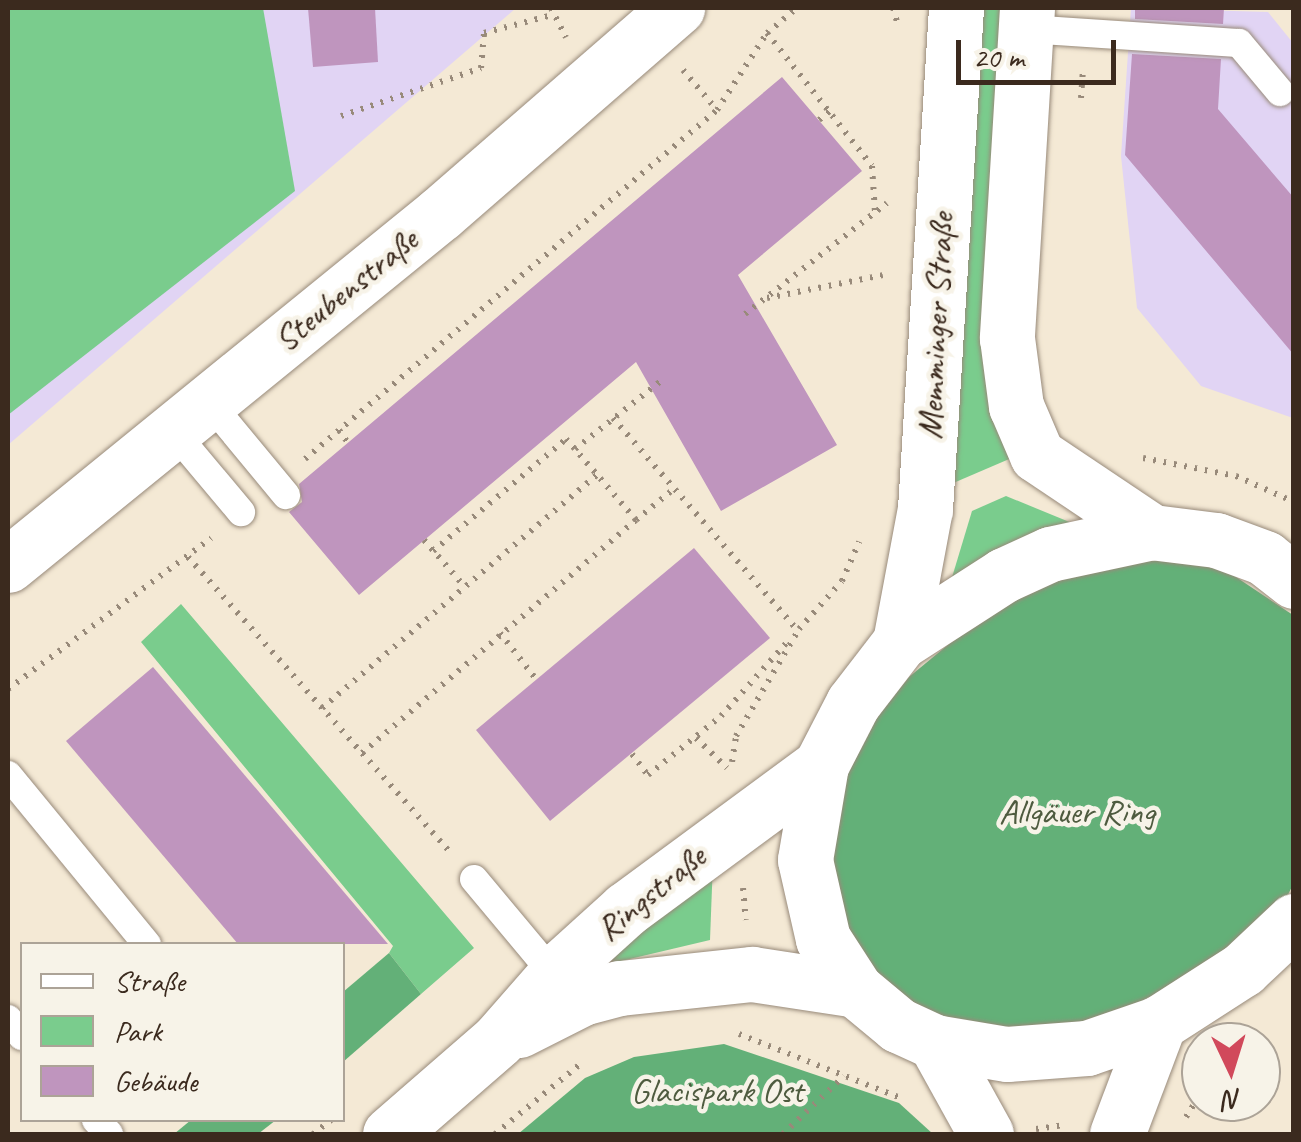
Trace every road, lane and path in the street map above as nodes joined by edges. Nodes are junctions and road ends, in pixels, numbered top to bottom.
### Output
1 (676, 8) edge
2 (797, 8) edge
3 (895, 8) edge
4 (956, 8) edge
5 (552, 15) dead end
6 (1026, 18) edge
7 (767, 33) junction
8 (1084, 33) junction
9 (896, 42) dead end
10 (1280, 92) dead end
11 (1080, 109) dead end
12 (830, 110) junction
13 (342, 116) dead end
14 (819, 120) dead end
15 (878, 176) junction
16 (888, 176) dead end
17 (888, 190) dead end
18 (887, 203) junction
19 (875, 212) junction
20 (886, 223) dead end
21 (884, 259) dead end
22 (884, 275) junction
23 (882, 293) dead end
24 (766, 298) junction
25 (745, 314) dead end
26 (662, 380) dead end
27 (191, 417) junction
28 (614, 418) junction
29 (339, 430) junction
30 (348, 443) dead end
31 (575, 449) junction
32 (1128, 458) dead end
33 (597, 475) junction
34 (675, 488) junction
35 (281, 489) joint
36 (1294, 502) edge
37 (241, 512) joint
38 (636, 520) junction
39 (1152, 532) junction
40 (862, 536) dead end
41 (424, 540) dead end
42 (433, 550) junction
43 (188, 557) junction
44 (8, 565) edge
45 (1284, 565) edge
46 (465, 586) junction
47 (799, 629) junction
48 (500, 633) junction
49 (900, 642) junction
50 (536, 679) dead end
51 (8, 689) edge
52 (322, 708) junction
53 (696, 738) junction
54 (362, 753) junction
55 (632, 754) dead end
56 (821, 765) junction
57 (730, 770) junction
58 (8, 776) edge
59 (738, 824) junction
60 (474, 879) joint
61 (1294, 921) edge
62 (145, 942) edge
63 (752, 974) junction
64 (555, 976) junction
65 (856, 990) junction
66 (1159, 1023) junction
67 (722, 1032) dead end
68 (756, 1036) junction
69 (498, 1040) junction
70 (935, 1042) junction
71 (596, 1057) dead end
72 (844, 1076) junction
73 (912, 1104) dead end
74 (390, 1134) edge
75 (495, 1134) edge
76 (782, 1134) edge
77 (986, 1134) edge
78 (1117, 1134) edge

1 - 27 main road, Steubenstraße
2 - 7 path
3 - 9 path
4 - 49 main road, Memminger Straße
5 - 13 path
6 - 8 lane
6 - 39 main road, Memminger Straße
7 - 12 path
7 - 29 path
8 - 10 lane
8 - 11 path
12 - 14 path
12 - 15 path
15 - 16 path
15 - 19 path
17 - 18 path
18 - 19 path
18 - 20 path
19 - 24 path
21 - 22 path
22 - 23 path
22 - 24 path
24 - 25 path
26 - 28 path
27 - 35 lane
27 - 37 lane
27 - 44 main road, Steubenstraße
28 - 31 path
28 - 34 path
29 - 30 path
29 - 35 path
31 - 33 path
31 - 42 path
32 - 36 path
33 - 38 path
33 - 46 path
34 - 38 path
34 - 47 path
37 - 43 path
38 - 48 path
39 - 45 main road
39 - 49 main road
40 - 47 path
41 - 42 path
42 - 46 path
43 - 51 path
43 - 52 path
46 - 52 path
47 - 53 path
47 - 57 path
48 - 50 path
48 - 54 path
49 - 56 main road
52 - 54 path
53 - 55 path
53 - 57 path
54 - 60 path
56 - 59 main road, Ringstraße
56 - 65 main road
57 - 59 path
58 - 62 lane
59 - 63 path
59 - 64 main road, Ringstraße
60 - 64 lane
61 - 66 main road
63 - 65 main road, Ringstraße
63 - 68 path
63 - 69 main road, Ringstraße
64 - 69 main road, Ringstraße
65 - 70 main road
66 - 70 main road
66 - 78 main road
67 - 68 path
68 - 72 path
69 - 74 main road, Ringstraße
70 - 77 main road
71 - 75 path
72 - 73 path
72 - 76 path

